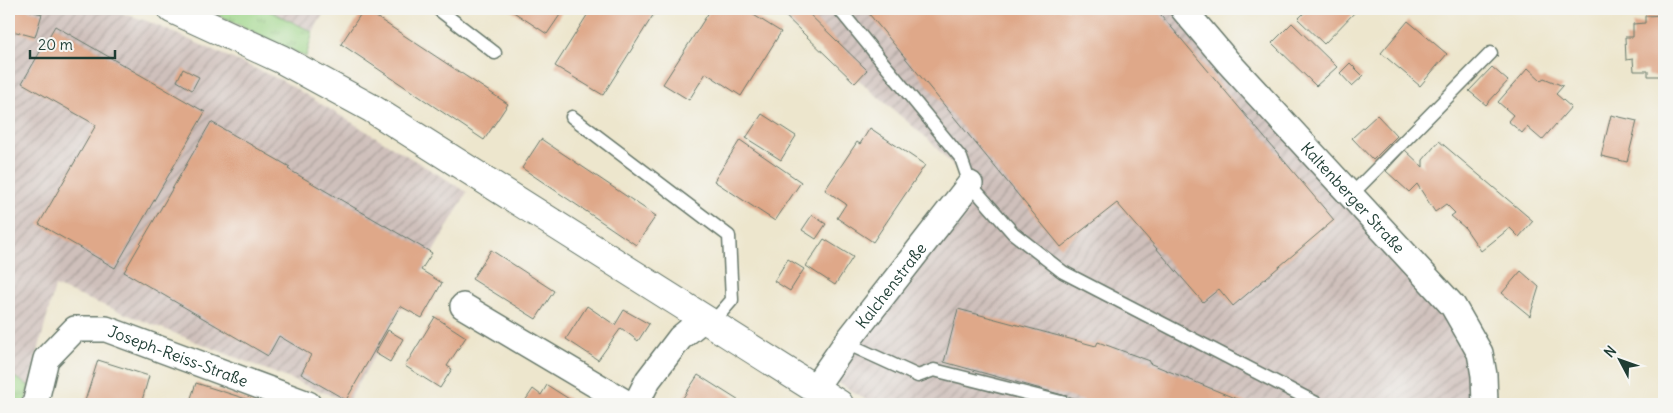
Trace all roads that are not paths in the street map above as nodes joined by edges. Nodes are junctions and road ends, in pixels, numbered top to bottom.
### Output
1 (172, 9) edge
2 (438, 9) edge
3 (839, 9) edge
4 (1183, 9) edge
5 (495, 53) dead end
6 (1491, 53) dead end
7 (572, 117) dead end
8 (970, 184) junction
9 (1350, 196) junction
10 (463, 306) dead end
11 (707, 321) junction
12 (846, 343) junction
13 (814, 389) junction
14 (35, 404) edge
15 (308, 404) edge
16 (628, 404) edge
17 (636, 404) edge
18 (839, 404) edge
19 (1070, 404) edge
20 (1318, 404) edge
21 (1485, 404) edge

1 - 11 main road
2 - 5 lane
3 - 8 lane
4 - 9 street, Kaltenberger Straße
6 - 9 lane
7 - 11 lane
8 - 12 street, Kalchenstraße
8 - 20 lane
9 - 21 street, Kaltenberger Straße
10 - 16 street
11 - 13 main road
11 - 17 street
12 - 13 street, Kalchenstraße
12 - 19 lane
13 - 18 main road
14 - 15 street, Joseph-Reiss-Straße

